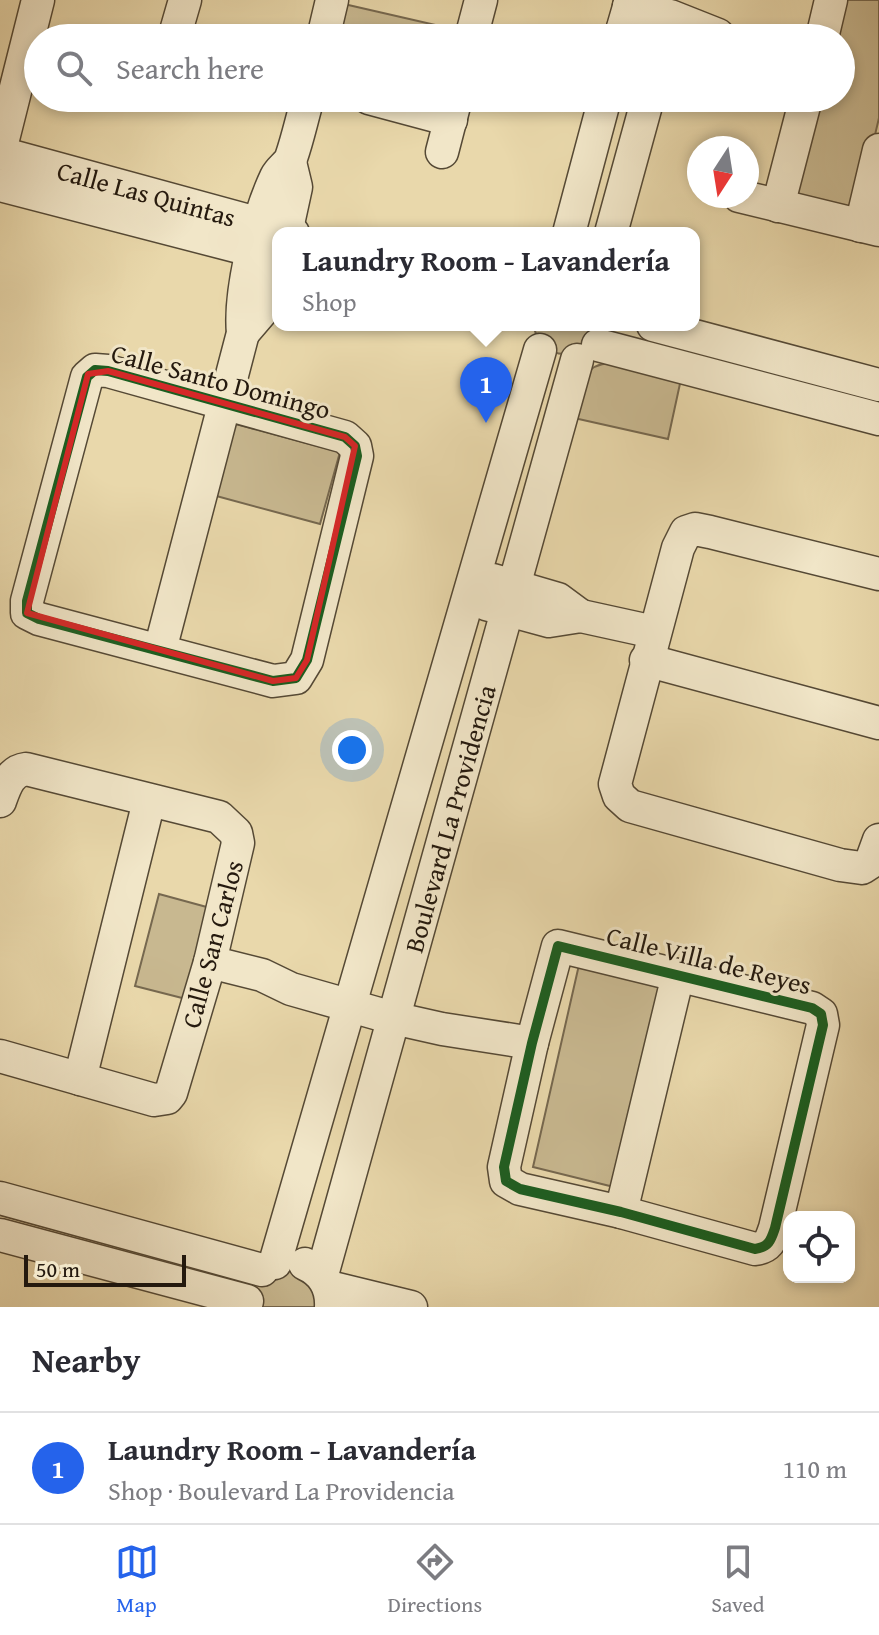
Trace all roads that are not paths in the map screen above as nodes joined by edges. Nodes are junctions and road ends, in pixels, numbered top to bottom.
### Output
1 (38, 0) edge
2 (185, 0) edge
3 (332, 0) edge
4 (481, 0) edge
5 (831, 0) edge
6 (32, 24) edge
7 (178, 24) edge
8 (326, 24) edge
9 (475, 24) edge
10 (825, 24) edge
11 (24, 56) edge
12 (304, 112) edge
13 (453, 112) edge
14 (601, 112) edge
15 (644, 112) edge
16 (802, 112) edge
17 (879, 150) edge
18 (0, 152) edge
19 (442, 152) dead end
20 (0, 185) edge
21 (759, 201) edge
22 (778, 206) junction
23 (281, 227) edge
24 (571, 227) edge
25 (613, 227) edge
26 (870, 228) edge
27 (272, 241) edge
28 (272, 241) edge
29 (272, 261) edge
30 (676, 331) edge
31 (534, 338) edge
32 (593, 343) edge
33 (879, 385) edge
34 (225, 404) junction
35 (879, 419) edge
36 (879, 574) edge
37 (471, 587) junction
38 (510, 598) junction
39 (650, 646) junction
40 (160, 650) junction
41 (879, 723) edge
42 (0, 801) edge
43 (149, 801) junction
44 (879, 840) edge
45 (210, 962) junction
46 (678, 975) junction
47 (352, 997) junction
48 (396, 1009) junction
49 (532, 1043) junction
50 (0, 1056) edge
51 (80, 1079) junction
52 (0, 1198) edge
53 (621, 1212) junction
54 (0, 1235) edge
55 (269, 1266) junction
56 (327, 1290) edge
57 (248, 1304) edge
58 (411, 1307) edge

1 - 6 street
2 - 7 street
3 - 8 street
4 - 9 street
5 - 10 street
11 - 18 street
12 - 23 street, Calle Santo Domingo
13 - 19 street
14 - 24 street
15 - 25 street
16 - 22 street
17 - 26 street
18 - 27 street, Calle Las Quintas
20 - 28 street, Calle Las Quintas
21 - 22 street
22 - 26 street
29 - 34 street, Calle Santo Domingo
30 - 33 street
31 - 32 street
31 - 37 street, Boulevard La Providencia
32 - 35 street
32 - 38 street, Boulevard La Providencia
34 - 40 street, Calle Santo Domingo
34 - 40 street, Calle Santo Domingo
34 - 40 street, Calle Santo Domingo
36 - 39 street
37 - 38 street
37 - 47 street, Boulevard La Providencia
38 - 39 street
38 - 48 street, Boulevard La Providencia
39 - 41 street
39 - 44 street
42 - 43 street, Calle San Carlos
43 - 45 street, Calle San Carlos
43 - 51 street
45 - 47 street
45 - 51 street, Calle San Carlos
46 - 49 street, Calle Villa de Reyes
46 - 53 street
46 - 53 street, Calle Villa de Reyes
47 - 48 street
47 - 55 street, Boulevard La Providencia
48 - 49 street
48 - 56 street, Boulevard La Providencia
49 - 53 street, Calle Villa de Reyes
50 - 51 street, Calle San Carlos
52 - 55 street
54 - 57 street
55 - 56 street
55 - 57 street, Boulevard La Providencia
56 - 58 street

